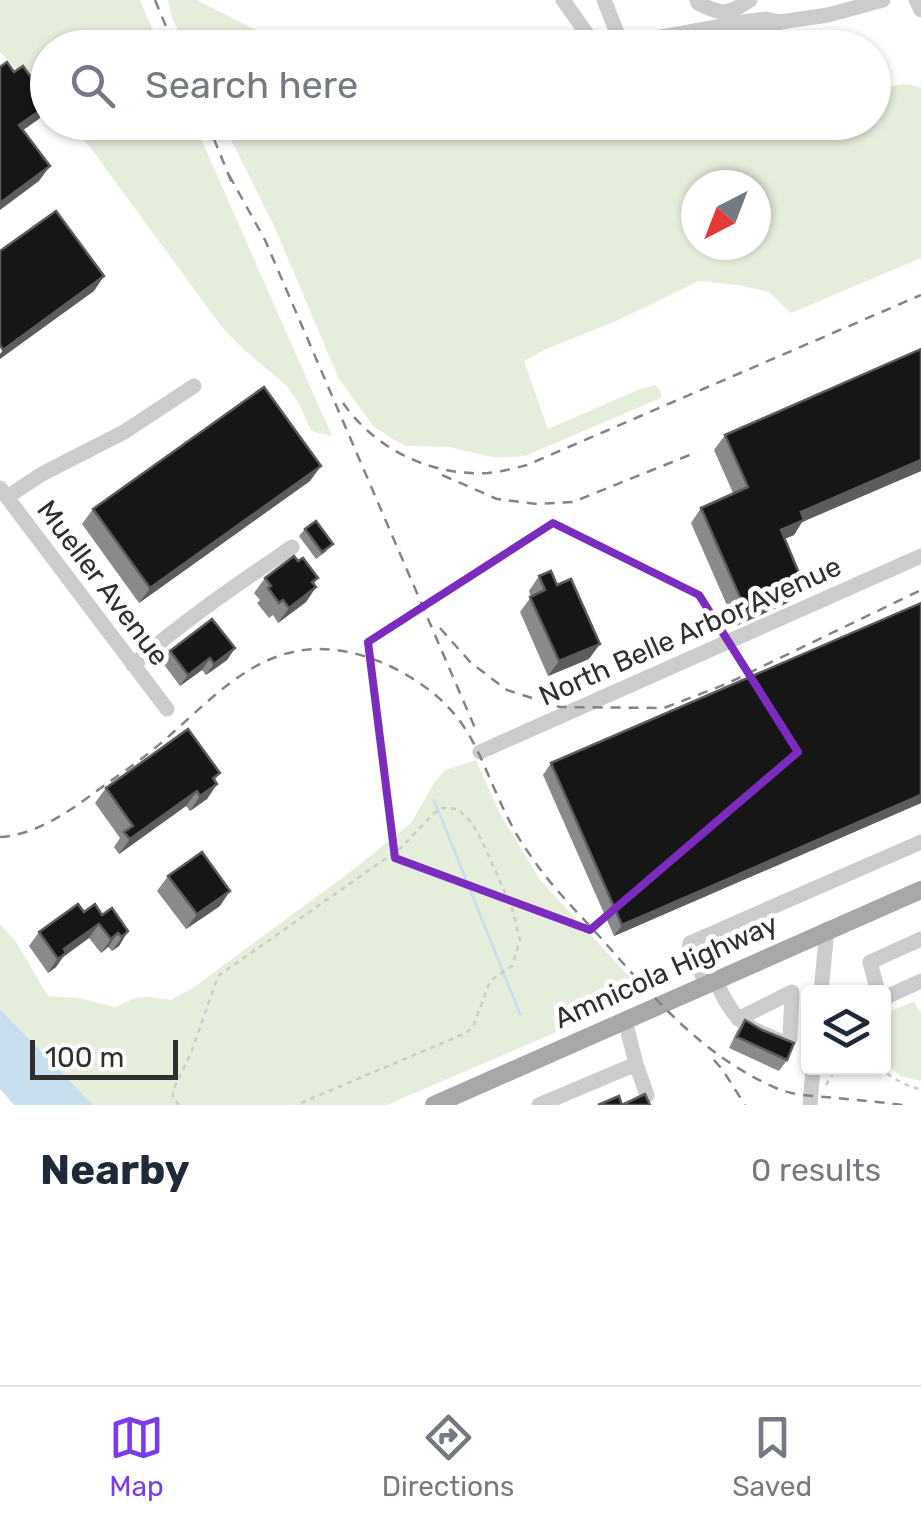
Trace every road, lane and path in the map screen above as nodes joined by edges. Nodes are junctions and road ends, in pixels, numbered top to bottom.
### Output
1 (563, 0) edge
2 (697, 0) edge
3 (750, 0) edge
4 (883, 0) edge
5 (916, 0) edge
6 (606, 1) edge
7 (825, 8) edge
8 (921, 10) edge
9 (780, 22) junction
10 (584, 30) edge
11 (616, 30) edge
12 (701, 30) edge
13 (769, 30) edge
14 (194, 386) dead end
15 (3, 493) edge
16 (292, 547) dead end
17 (921, 556) edge
18 (133, 665) junction
19 (167, 708) dead end
20 (480, 752) dead end
21 (921, 842) edge
22 (921, 890) edge
23 (827, 929) junction
24 (921, 938) edge
25 (921, 981) edge
26 (710, 982) junction
27 (822, 985) edge
28 (876, 985) edge
29 (891, 995) edge
30 (738, 1019) dead end
31 (624, 1020) junction
32 (636, 1064) junction
33 (812, 1075) edge
34 (832, 1075) edge
35 (889, 1075) edge
36 (825, 1086) dead end
37 (921, 1089) edge
38 (648, 1095) edge
39 (180, 1105) edge
40 (296, 1105) edge
41 (434, 1105) edge
42 (539, 1105) edge
43 (810, 1105) edge

1 - 10 street
2 - 3 street
4 - 7 street
5 - 8 street
6 - 11 street
7 - 9 street
9 - 12 street
9 - 13 street
14 - 15 street
15 - 18 street, Mueller Avenue
16 - 18 street
17 - 20 street, North Belle Arbor Avenue
18 - 19 street, Mueller Avenue
21 - 26 street
22 - 23 main road, Amnicola Highway
23 - 26 main road, Amnicola Highway
23 - 27 street
24 - 28 street
25 - 29 street
26 - 30 street
26 - 31 main road, Amnicola Highway
31 - 32 street
31 - 41 main road, Amnicola Highway
32 - 38 street
32 - 42 street
33 - 43 street
34 - 36 path
35 - 37 path
39 - 40 path

